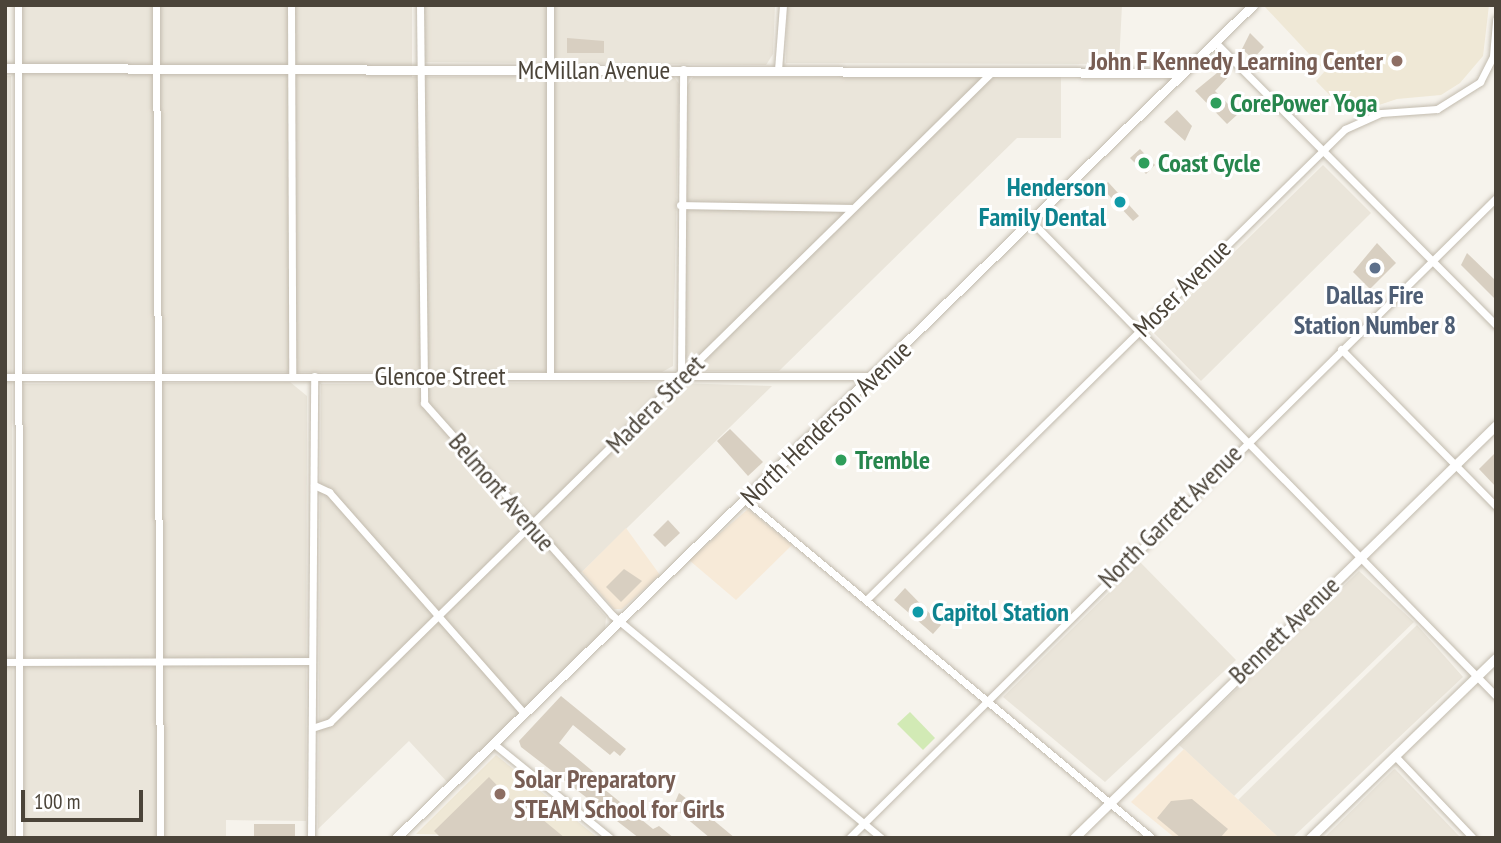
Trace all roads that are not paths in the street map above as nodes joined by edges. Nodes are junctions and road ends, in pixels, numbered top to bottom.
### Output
1 (18, 5) edge
2 (156, 5) edge
3 (291, 5) edge
4 (420, 5) edge
5 (550, 5) edge
6 (783, 5) edge
7 (1254, 5) edge
8 (1496, 19) edge
9 (1216, 43) junction
10 (5, 68) edge
11 (19, 68) junction
12 (156, 69) junction
13 (291, 69) junction
14 (683, 69) junction
15 (420, 70) junction
16 (550, 70) junction
17 (778, 70) junction
18 (992, 71) junction
19 (1183, 73) junction
20 (1323, 151) junction
21 (1496, 198) edge
22 (681, 205) junction
23 (851, 208) junction
24 (1033, 223) junction
25 (1431, 260) junction
26 (1496, 325) edge
27 (1139, 331) junction
28 (1341, 349) junction
29 (292, 376) junction
30 (314, 376) junction
31 (550, 376) junction
32 (875, 376) junction
33 (5, 377) edge
34 (18, 377) junction
35 (158, 377) junction
36 (420, 377) junction
37 (681, 377) junction
38 (1496, 425) edge
39 (1247, 441) junction
40 (1455, 465) junction
41 (314, 485) junction
42 (745, 500) junction
43 (1496, 506) edge
44 (532, 526) junction
45 (1360, 556) junction
46 (867, 597) junction
47 (439, 616) junction
48 (622, 622) junction
49 (1496, 658) edge
50 (312, 661) junction
51 (5, 662) edge
52 (18, 662) junction
53 (158, 662) junction
54 (1477, 677) junction
55 (1496, 696) edge
56 (987, 699) junction
57 (524, 713) junction
58 (312, 728) junction
59 (494, 744) junction
60 (1395, 756) junction
61 (1110, 803) junction
62 (864, 823) junction
63 (19, 838) edge
64 (160, 838) edge
65 (311, 838) edge
66 (396, 838) edge
67 (610, 838) edge
68 (849, 838) edge
69 (882, 838) edge
70 (1074, 838) edge
71 (1152, 838) edge
72 (1310, 838) edge
73 (1473, 838) edge

1 - 11 street
2 - 12 street
3 - 13 street
4 - 15 street, Belmont Avenue
5 - 16 street
6 - 17 street
7 - 9 street, North Henderson Avenue
8 - 20 street, Moser Avenue
9 - 19 street, North Henderson Avenue
9 - 20 street
10 - 11 street, McMillan Avenue
11 - 12 street, McMillan Avenue
11 - 34 street
12 - 13 street, McMillan Avenue
12 - 35 street
13 - 15 street, McMillan Avenue
13 - 29 street
14 - 16 street, McMillan Avenue
14 - 17 street, McMillan Avenue
14 - 22 street
15 - 16 street, McMillan Avenue
15 - 36 street, Belmont Avenue
16 - 31 street
17 - 18 street, McMillan Avenue
18 - 19 street, McMillan Avenue
18 - 23 street, Madera Street
19 - 24 street, North Henderson Avenue
20 - 25 street
20 - 27 street, Moser Avenue
21 - 25 street, North Garrett Avenue
22 - 23 street
22 - 37 street
23 - 37 street, Madera Street
24 - 27 street
24 - 32 street, North Henderson Avenue
25 - 26 street
25 - 28 street, North Garrett Avenue
27 - 39 street
27 - 46 street, Moser Avenue
28 - 39 street, North Garrett Avenue
28 - 40 street
29 - 30 street, Glencoe Street
29 - 35 street, Glencoe Street
30 - 36 street, Glencoe Street
30 - 41 street
31 - 36 street, Glencoe Street
31 - 37 street, Glencoe Street
32 - 37 street, Glencoe Street
32 - 42 street, North Henderson Avenue
33 - 34 street, Glencoe Street
34 - 35 street, Glencoe Street
34 - 52 street
35 - 53 street
36 - 44 street, Belmont Avenue
37 - 44 street, Madera Street
38 - 40 street, Bennett Avenue
39 - 45 street
39 - 56 street, North Garrett Avenue
40 - 43 street
40 - 45 street, Bennett Avenue
41 - 47 street
41 - 50 street
42 - 46 street
42 - 48 street, North Henderson Avenue
44 - 47 street, Madera Street
44 - 48 street, Belmont Avenue
45 - 54 street
45 - 61 street, Bennett Avenue
46 - 56 street
47 - 57 street
47 - 58 street, Madera Street
48 - 57 street, North Henderson Avenue
48 - 62 street, Belmont Avenue
49 - 54 street
50 - 53 street
50 - 58 street
51 - 52 street
52 - 53 street
52 - 63 street
53 - 64 street
54 - 55 street
54 - 60 street
56 - 61 street
56 - 62 street, North Garrett Avenue
57 - 59 street, North Henderson Avenue
58 - 65 street
59 - 66 street, North Henderson Avenue
59 - 67 street
60 - 72 street
60 - 73 street
61 - 70 street, Bennett Avenue
61 - 71 street
62 - 68 street, North Garrett Avenue
62 - 69 street, Belmont Avenue

